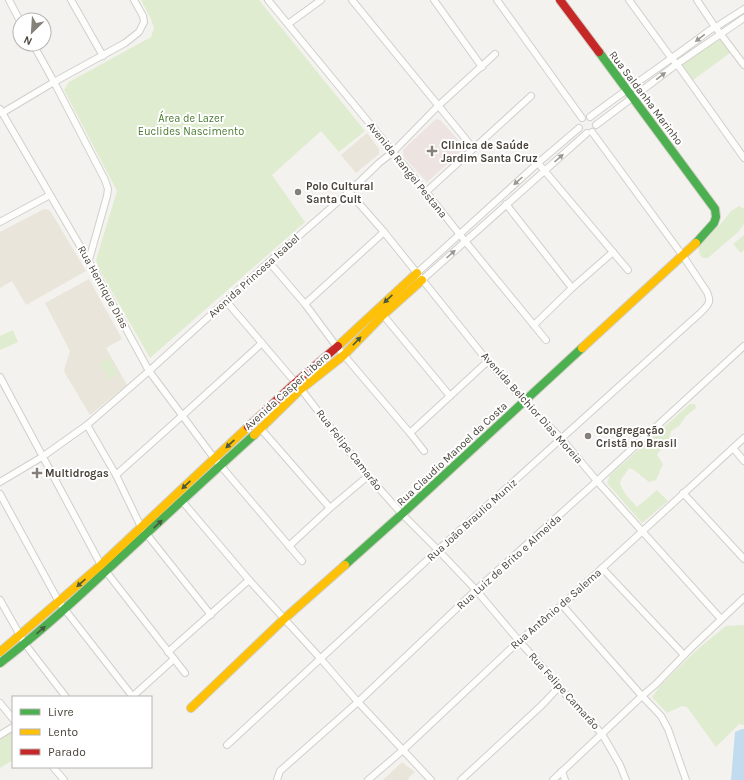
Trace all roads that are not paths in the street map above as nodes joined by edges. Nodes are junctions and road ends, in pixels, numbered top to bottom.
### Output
1 (9, 0) edge
2 (71, 0) edge
3 (134, 0) edge
4 (268, 0) edge
5 (321, 0) edge
6 (352, 0) edge
7 (434, 0) edge
8 (497, 0) edge
9 (560, 0) edge
10 (629, 0) edge
11 (697, 0) edge
12 (744, 9) edge
13 (15, 12) edge
14 (744, 18) edge
15 (288, 24) junction
16 (716, 27) junction
17 (721, 34) junction
18 (37, 52) edge
19 (495, 54) dead end
20 (103, 56) junction
21 (672, 59) junction
22 (677, 64) junction
23 (744, 65) edge
24 (482, 66) junction
25 (54, 82) junction
26 (626, 90) junction
27 (531, 96) dead end
28 (632, 98) junction
29 (438, 106) junction
30 (1, 111) edge
31 (590, 117) junction
32 (582, 118) junction
33 (596, 125) junction
34 (580, 128) junction
35 (589, 132) junction
36 (473, 148) junction
37 (393, 152) junction
38 (744, 158) edge
39 (538, 163) junction
40 (545, 171) junction
41 (349, 192) junction
42 (426, 192) junction
43 (50, 195) junction
44 (506, 204) junction
45 (716, 210) joint
46 (0, 221) edge
47 (384, 232) junction
48 (460, 235) junction
49 (464, 241) junction
50 (613, 252) junction
51 (683, 256) junction
52 (89, 260) junction
53 (269, 262) junction
54 (628, 270) dead end
55 (419, 276) junction
56 (572, 288) junction
57 (226, 301) junction
58 (305, 304) junction
59 (383, 315) junction
60 (534, 325) junction
61 (546, 340) dead end
62 (262, 343) junction
63 (744, 346) edge
64 (337, 347) junction
65 (344, 355) junction
66 (488, 362) junction
67 (149, 371) junction
68 (0, 377) edge
69 (295, 383) junction
70 (301, 389) junction
71 (450, 396) junction
72 (524, 402) junction
73 (183, 416) junction
74 (87, 425) junction
75 (261, 429) junction
76 (410, 433) junction
77 (561, 438) junction
78 (744, 438) edge
79 (732, 448) junction
80 (424, 451) dead end
81 (42, 457) junction
82 (214, 458) junction
83 (744, 461) edge
84 (220, 464) junction
85 (116, 475) junction
86 (368, 476) junction
87 (597, 481) junction
88 (0, 482) edge
89 (683, 493) junction
90 (0, 494) edge
91 (182, 501) junction
92 (330, 508) junction
93 (402, 514) junction
94 (141, 527) junction
95 (642, 531) junction
96 (146, 534) junction
97 (289, 546) junction
98 (438, 550) junction
99 (744, 559) edge
100 (302, 561) dead end
101 (103, 568) junction
102 (602, 568) junction
103 (249, 580) junction
104 (476, 590) junction
105 (744, 598) edge
106 (0, 600) edge
107 (60, 602) junction
108 (562, 605) junction
109 (65, 609) junction
110 (211, 615) junction
111 (284, 619) junction
112 (721, 619) junction
113 (20, 636) junction
114 (519, 641) junction
115 (24, 644) junction
116 (0, 652) edge
117 (168, 652) junction
118 (684, 655) junction
119 (320, 658) junction
120 (174, 659) junction
121 (0, 663) edge
122 (185, 673) dead end
123 (560, 687) junction
124 (65, 696) edge
125 (130, 696) edge
126 (642, 696) junction
127 (358, 702) junction
128 (0, 703) edge
129 (191, 708) dead end
130 (12, 718) edge
131 (12, 728) edge
132 (602, 734) junction
133 (0, 736) edge
134 (227, 745) dead end
135 (403, 750) junction
136 (54, 768) edge
137 (562, 771) junction
138 (64, 780) edge
139 (277, 780) edge
140 (368, 780) edge
141 (431, 780) edge
142 (461, 780) edge
143 (553, 780) edge
144 (565, 780) edge
145 (626, 780) edge
146 (686, 780) edge

1 - 13 street
2 - 20 street
3 - 20 street
4 - 15 street, Avenida Rangel Pestana
5 - 15 street
6 - 29 street
7 - 24 street
8 - 32 street
9 - 26 street, Rua Saldanha Marinho
10 - 21 street
11 - 16 street
12 - 16 street
14 - 17 street
15 - 37 street, Avenida Rangel Pestana
16 - 17 street
16 -> 21 street
17 - 22 street
17 - 23 street
18 - 25 street
19 - 24 street, Avenida Princesa Isabel
20 - 25 street
21 - 22 street
21 - 26 street
28 -> 22 street
22 - 38 street
24 - 29 street, Avenida Princesa Isabel
25 - 30 street
25 - 52 street
26 - 28 street, Rua Saldanha Marinho
26 - 31 street
27 - 36 street
28 - 33 street
28 - 45 street, Rua Saldanha Marinho
29 - 36 street
29 - 37 street, Avenida Princesa Isabel
30 - 43 street, Rua Henrique Dias
31 - 32 street
31 - 33 street
32 - 34 street
33 - 35 street
34 - 35 street
34 - 39 street, Avenida Casper Libero
40 -> 35 street, Avenida Casper Libero
35 - 51 street
36 - 42 street
37 - 41 street, Avenida Princesa Isabel
37 - 42 street, Avenida Rangel Pestana
39 - 40 street
39 -> 48 street, Avenida Casper Libero
40 - 44 street, Avenida Casper Libero
40 - 50 street
41 - 47 street, Avenida Belchior Dias Moreia
41 - 53 street, Avenida Princesa Isabel
42 - 48 street, Avenida Rangel Pestana
43 - 46 street
43 - 52 street, Rua Henrique Dias
44 - 49 street, Avenida Casper Libero
44 - 56 street
45 - 51 street, Rua Claudio Manoel da Costa
47 - 55 street, Avenida Belchior Dias Moreia
47 - 58 street
48 - 49 street, Avenida Rangel Pestana
48 - 55 street, Avenida Casper Libero
55 -> 49 street, Avenida Casper Libero
49 - 60 street, Avenida Rangel Pestana
50 - 54 street
50 - 56 street
51 - 72 street, Rua Claudio Manoel da Costa
51 - 77 street, Rua João Braulio Muniz
52 - 67 street, Rua Henrique Dias
53 - 57 street, Avenida Princesa Isabel
53 - 58 street
55 - 59 street, Avenida Casper Libero
55 -> 64 street, Avenida Casper Libero
55 - 66 street, Avenida Belchior Dias Moreia
56 - 60 street
57 - 62 street, Rua Felipe Camarão
57 - 67 street, Avenida Princesa Isabel
58 - 64 street
65 -> 59 street, Avenida Casper Libero
59 - 71 street
60 - 61 street, Avenida Rangel Pestana
62 - 69 street, Rua Felipe Camarão
62 - 73 street
63 - 87 street, Rua Luiz de Brito e Almeida
64 - 65 street
64 - 69 street, Avenida Casper Libero
65 - 70 street, Avenida Casper Libero
65 - 76 street
66 - 71 street
66 - 72 street, Avenida Belchior Dias Moreia
67 - 73 street, Rua Henrique Dias
67 - 74 street, Avenida Princesa Isabel
68 - 81 street
69 - 70 street, Rua Felipe Camarão
69 -> 82 street, Avenida Casper Libero
70 - 75 street, Avenida Casper Libero
70 - 86 street, Rua Felipe Camarão
71 - 76 street
72 - 77 street, Avenida Belchior Dias Moreia
72 - 93 street, Rua Claudio Manoel da Costa
73 - 82 street, Rua Henrique Dias
73 - 85 street
74 - 81 street, Avenida Princesa Isabel
74 - 85 street
75 - 84 street, Avenida Casper Libero
75 - 92 street
76 - 80 street
77 - 87 street, Avenida Belchior Dias Moreia
77 - 98 street, Rua João Braulio Muniz
78 - 79 street, Rua Antônio de Salema
79 - 83 street
79 - 89 street, Rua Antônio de Salema
81 - 88 street, Avenida Princesa Isabel
81 - 101 street
82 - 84 street, Rua Henrique Dias
82 -> 94 street, Avenida Casper Libero
84 - 91 street, Avenida Casper Libero
84 - 97 street, Rua Henrique Dias
85 - 94 street
86 - 92 street
86 - 93 street, Rua Felipe Camarão
87 - 95 street, Avenida Belchior Dias Moreia
87 - 104 street, Rua Luiz de Brito e Almeida
89 - 95 street, Rua Antônio de Salema
89 - 99 street
90 - 107 street
96 -> 91 street, Avenida Casper Libero
91 - 103 street
92 - 97 street
93 - 98 street, Rua Felipe Camarão
93 - 111 street, Rua Claudio Manoel da Costa
94 - 96 street
94 - 101 street, Avenida Casper Libero
95 - 102 street, Rua Antônio de Salema
95 - 112 street, Avenida Belchior Dias Moreia
96 - 101 street, Avenida Casper Libero
96 - 110 street
97 - 100 street, Rua Henrique Dias
98 - 104 street, Rua Felipe Camarão
98 - 119 street, Rua João Braulio Muniz
101 -> 107 street, Avenida Casper Libero
101 - 109 street, Avenida Casper Libero
101 - 117 street
102 - 108 street, Rua Antônio de Salema
102 - 118 street
103 - 110 street
103 - 111 street
104 - 114 street, Rua Felipe Camarão
104 - 127 street, Rua Luiz de Brito e Almeida
105 - 112 street
106 - 113 street
107 - 109 street
107 - 113 street, Avenida Casper Libero
108 - 114 street, Rua Antônio de Salema
108 - 126 street
115 -> 109 street, Avenida Casper Libero
109 - 125 street
110 - 117 street
111 - 119 street
111 - 129 street, Rua Claudio Manoel da Costa
112 - 118 street
113 - 115 street
113 - 116 street, Avenida Casper Libero
114 - 123 street, Rua Felipe Camarão
114 - 135 street, Rua Antônio de Salema
115 - 121 street, Avenida Casper Libero
115 - 124 street
117 - 120 street
118 - 126 street
119 - 127 street
119 - 134 street, Rua João Braulio Muniz
120 - 122 street
120 - 125 street
123 - 132 street, Rua Felipe Camarão
123 - 142 street
126 - 132 street
126 - 146 street
127 - 135 street
127 - 139 street, Rua Luiz de Brito e Almeida
128 - 130 street
131 - 133 street
132 - 137 street
132 - 145 street, Rua Felipe Camarão
135 - 140 street, Rua Antônio de Salema
135 - 141 street
136 - 138 street
137 - 143 street
137 - 144 street

